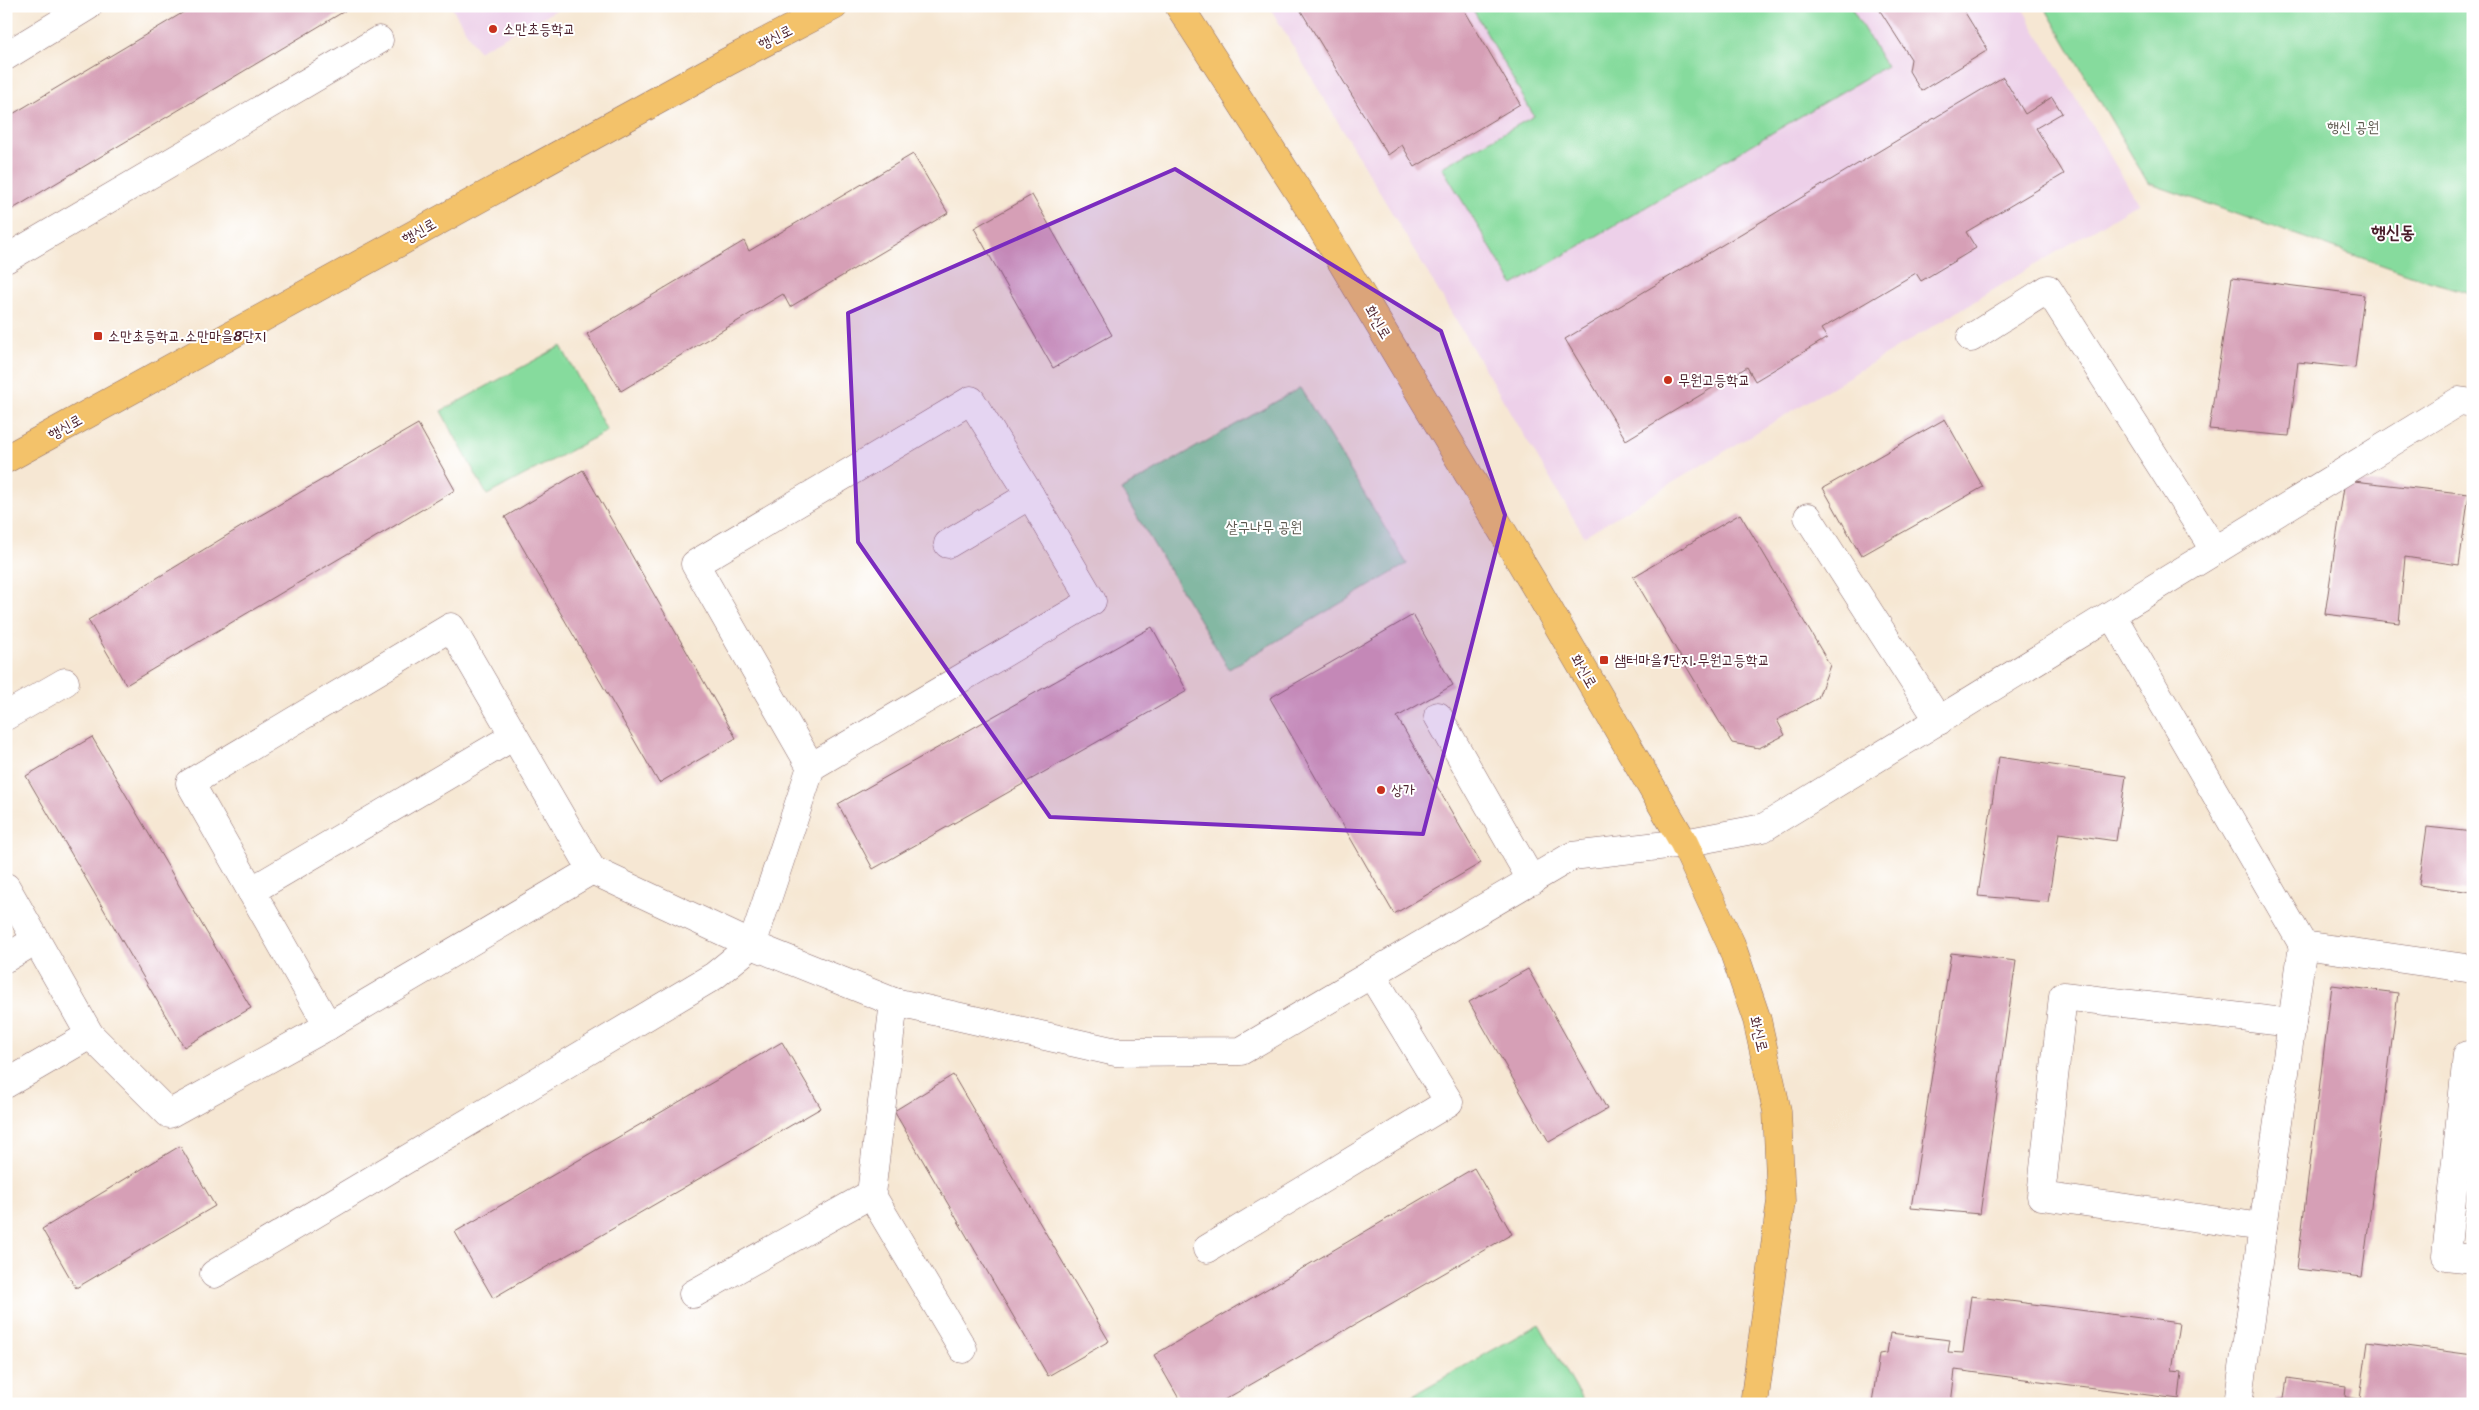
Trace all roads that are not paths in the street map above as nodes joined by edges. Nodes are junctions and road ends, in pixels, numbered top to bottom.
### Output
1 (88, 6) edge
2 (834, 6) edge
3 (1179, 6) edge
4 (378, 40) dead end
5 (6, 56) edge
6 (6, 259) edge
7 (1971, 338) dead end
8 (2473, 403) edge
9 (6, 459) edge
10 (1030, 494) junction
11 (1808, 517) dead end
12 (948, 544) dead end
13 (2215, 551) junction
14 (2112, 615) junction
15 (65, 682) dead end
16 (6, 716) edge
17 (1438, 716) dead end
18 (1939, 721) junction
19 (514, 736) junction
20 (811, 767) junction
21 (1684, 843) junction
22 (592, 870) junction
23 (1532, 881) junction
24 (6, 887) edge
25 (251, 891) junction
26 (36, 940) junction
27 (2303, 945) junction
28 (752, 946) junction
29 (6, 958) edge
30 (2473, 969) edge
31 (1371, 974) junction
32 (894, 1002) junction
33 (2292, 1023) junction
34 (328, 1026) junction
35 (90, 1034) junction
36 (2473, 1056) edge
37 (6, 1084) edge
38 (871, 1194) junction
39 (2263, 1227) junction
40 (1207, 1249) dead end
41 (2473, 1259) edge
42 (214, 1274) dead end
43 (693, 1294) dead end
44 (963, 1349) dead end
45 (1754, 1404) edge
46 (2238, 1404) edge

1 - 5 street
2 - 9 main road, 행신로
3 - 21 main road, 화신로
4 - 6 street
7 - 13 street
8 - 13 street
10 - 12 street
10 - 20 street
10 - 20 street
11 - 18 street
13 - 14 street
14 - 18 street
14 - 27 street
15 - 16 street
17 - 23 street
18 - 21 street
19 - 22 street
19 - 25 street
19 - 25 street
20 - 28 street
21 - 23 street
21 - 45 main road, 화신로
22 - 28 street
22 - 34 street
23 - 31 street
24 - 26 street
25 - 34 street
26 - 29 street
26 - 35 street
27 - 30 street
27 - 33 street
28 - 32 street
28 - 42 street
31 - 32 street
31 - 40 street
32 - 38 street
33 - 39 street
33 - 39 street
34 - 35 street
35 - 37 street
36 - 41 street
38 - 43 street
38 - 44 street
39 - 46 street

